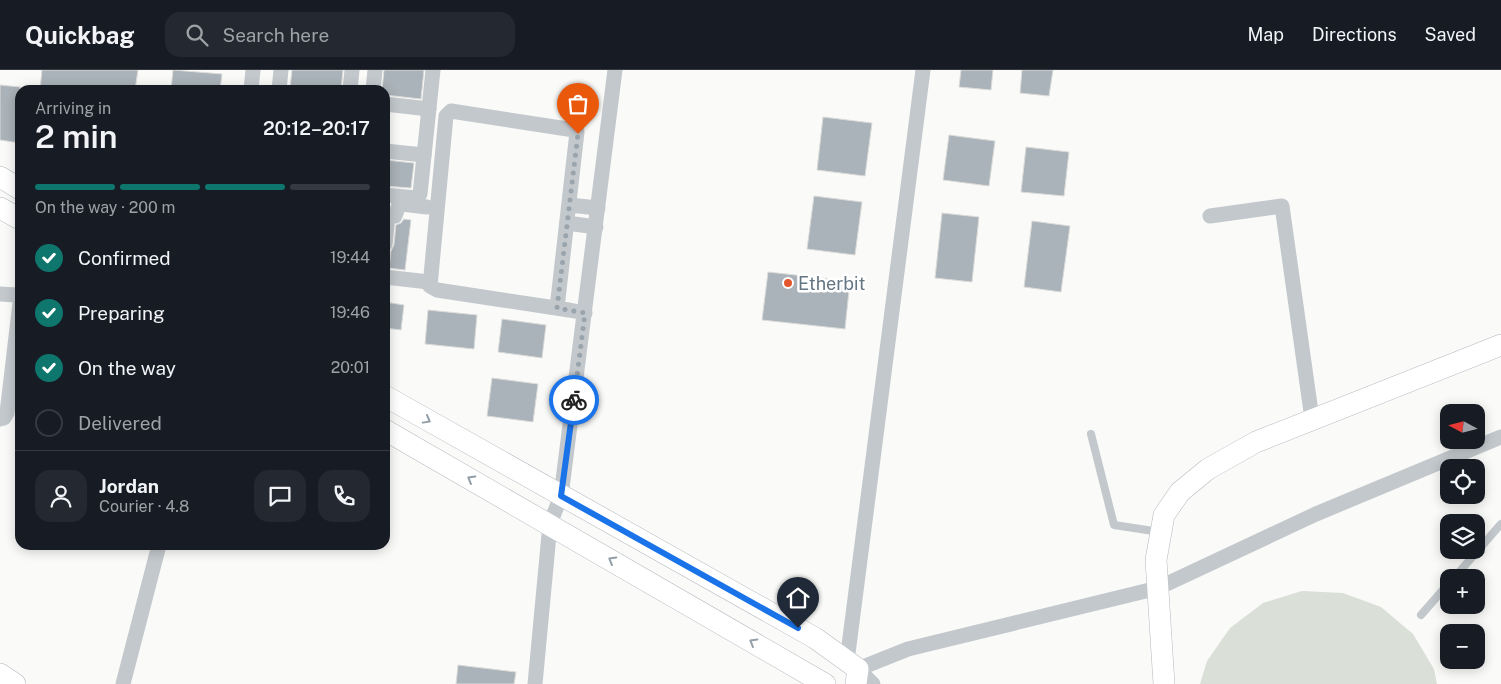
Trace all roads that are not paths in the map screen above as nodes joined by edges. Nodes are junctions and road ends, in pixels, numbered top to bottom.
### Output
1 (253, 70) edge
2 (281, 70) edge
3 (352, 70) edge
4 (375, 70) edge
5 (433, 70) edge
6 (615, 70) edge
7 (923, 70) edge
8 (252, 85) edge
9 (280, 85) edge
10 (350, 85) edge
11 (374, 85) edge
12 (390, 105) edge
13 (429, 109) junction
14 (390, 152) edge
15 (424, 155) junction
16 (0, 177) edge
17 (15, 186) edge
18 (390, 195) edge
19 (569, 205) junction
20 (0, 208) edge
21 (426, 208) dead end
22 (598, 208) junction
23 (390, 215) edge
24 (15, 216) edge
25 (1210, 216) dead end
26 (567, 223) junction
27 (596, 227) junction
28 (390, 278) edge
29 (429, 282) junction
30 (0, 294) edge
31 (15, 295) edge
32 (557, 308) junction
33 (585, 313) junction
34 (15, 323) edge
35 (1501, 345) edge
36 (6, 360) edge
37 (390, 399) edge
38 (0, 419) edge
39 (1312, 419) junction
40 (390, 433) edge
41 (1091, 434) dead end
42 (1501, 437) edge
43 (561, 496) junction
44 (550, 524) junction
45 (1501, 524) edge
46 (1161, 532) junction
47 (158, 550) edge
48 (1462, 569) edge
49 (1158, 588) junction
50 (1440, 593) edge
51 (1421, 615) dead end
52 (853, 671) edge
53 (0, 674) edge
54 (15, 684) edge
55 (123, 684) edge
56 (535, 684) edge
57 (825, 684) edge
58 (838, 684) edge
59 (873, 684) edge
60 (1164, 684) edge

1 - 8 street
2 - 9 street
3 - 10 street
4 - 11 street
5 - 13 street
6 - 22 street
7 - 52 street
12 - 13 street
13 - 15 street
14 - 15 street
15 - 18 street
16 - 17 street
19 - 22 street
19 - 26 street
19 - 29 street
20 - 24 street
21 - 23 street
22 - 27 street
25 - 39 street
26 - 27 street
26 - 32 street
27 - 33 street
28 - 29 street
29 - 32 street
30 - 31 street
32 - 33 street
33 - 43 street
34 - 36 street
35 - 39 street
36 - 38 street
37 -> 43 street
39 - 46 street
44 -> 40 street
41 - 46 lane
42 - 49 street
43 - 44 street
43 - 52 street
44 - 56 street
57 -> 44 street
45 - 48 lane
46 - 49 street
47 - 55 street
49 - 52 street
49 - 60 street
50 - 51 lane
52 - 58 street
52 - 59 street
53 - 54 street

